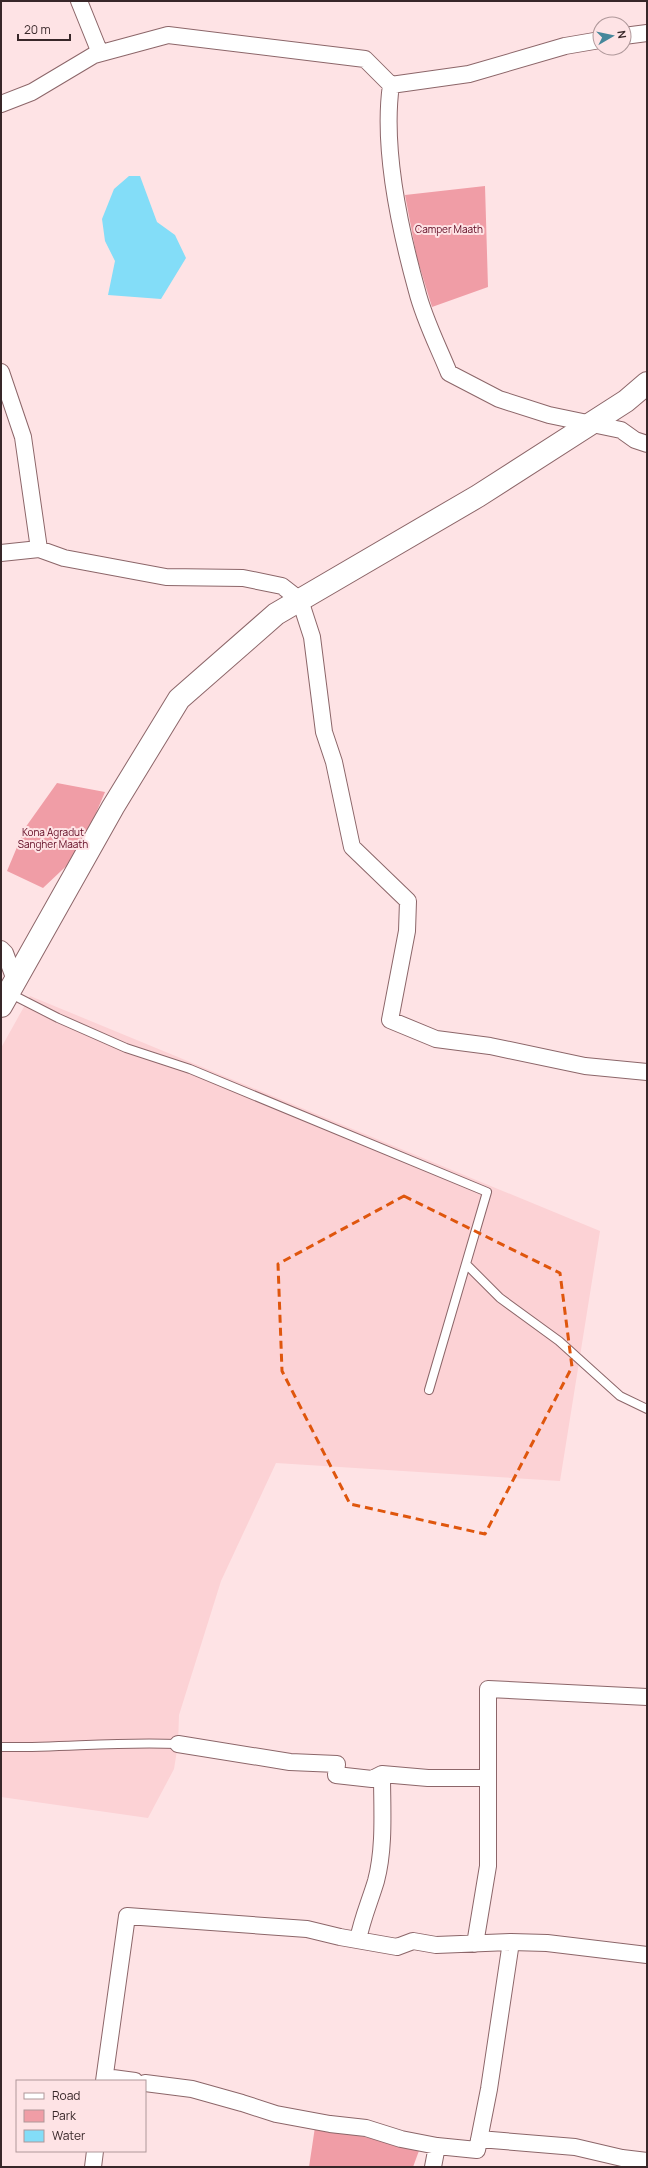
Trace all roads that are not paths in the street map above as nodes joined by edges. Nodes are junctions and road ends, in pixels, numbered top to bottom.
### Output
1 (79, 1) edge
2 (647, 32) edge
3 (632, 35) edge
4 (592, 41) edge
5 (100, 53) junction
6 (391, 85) junction
7 (1, 104) edge
8 (1, 373) edge
9 (647, 383) edge
10 (592, 423) junction
11 (647, 444) edge
12 (39, 549) junction
13 (1, 553) edge
14 (300, 600) junction
15 (1, 950) edge
16 (8, 993) edge
17 (647, 1072) edge
18 (466, 1264) junction
19 (429, 1390) dead end
20 (647, 1409) edge
21 (647, 1697) edge
22 (178, 1744) joint
23 (1, 1747) edge
24 (382, 1774) junction
25 (486, 1778) junction
26 (358, 1940) junction
27 (511, 1942) junction
28 (475, 1944) junction
29 (647, 1956) edge
30 (105, 2079) edge
31 (120, 2080) edge
32 (146, 2082) edge
33 (479, 2139) junction
34 (438, 2146) junction
35 (95, 2152) edge
36 (647, 2162) edge
37 (93, 2167) edge
38 (434, 2167) edge

1 - 5 street
2 - 3 street
4 - 6 street
5 - 6 street
5 - 7 street
6 - 10 street
8 - 12 street
9 - 10 main road
10 - 11 street
10 - 14 main road
12 - 13 street
12 - 14 street
14 - 16 main road
14 - 17 street
15 - 16 street
16 - 18 lane
18 - 19 lane
18 - 20 lane
21 - 25 street
22 - 23 lane
22 - 24 street
24 - 25 street
24 - 26 street
25 - 28 street
26 - 28 street
26 - 30 street
27 - 28 street
27 - 29 street
27 - 33 street
30 - 31 street
32 - 34 street
33 - 34 street
33 - 36 street
34 - 38 street
35 - 37 street

